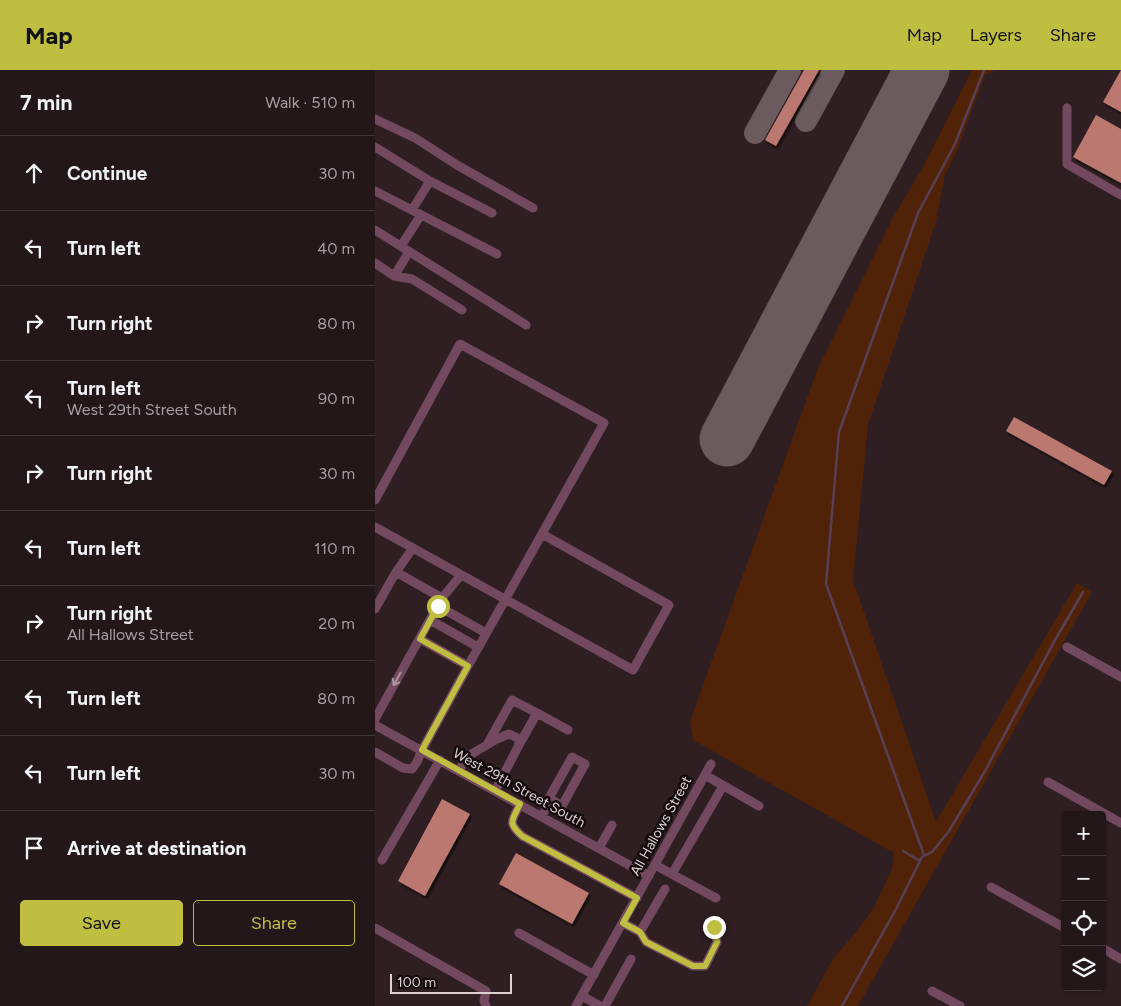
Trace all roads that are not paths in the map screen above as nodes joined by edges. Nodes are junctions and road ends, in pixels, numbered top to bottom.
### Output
1 (1067, 108) dead end
2 (375, 119) edge
3 (375, 146) edge
4 (430, 181) junction
5 (375, 191) edge
6 (1121, 195) edge
7 (533, 208) dead end
8 (412, 210) junction
9 (492, 213) dead end
10 (421, 215) junction
11 (375, 230) edge
12 (401, 246) junction
13 (409, 252) junction
14 (497, 254) dead end
15 (375, 263) edge
16 (393, 276) junction
17 (461, 310) dead end
18 (526, 325) dead end
19 (375, 500) edge
20 (375, 527) edge
21 (542, 534) junction
22 (413, 548) junction
23 (396, 572) junction
24 (461, 575) junction
25 (505, 600) junction
26 (440, 602) junction
27 (375, 609) edge
28 (430, 620) junction
29 (486, 632) junction
30 (420, 639) junction
31 (478, 647) junction
32 (1067, 647) dead end
33 (468, 666) junction
34 (1121, 677) edge
35 (375, 698) edge
36 (384, 702) junction
37 (537, 713) junction
38 (375, 719) edge
39 (375, 725) edge
40 (568, 730) dead end
41 (488, 744) junction
42 (519, 745) junction
43 (422, 750) junction
44 (375, 752) edge
45 (439, 760) junction
46 (711, 764) dead end
47 (459, 770) junction
48 (705, 775) junction
49 (1048, 782) dead end
50 (723, 786) junction
51 (495, 791) junction
52 (551, 799) junction
53 (520, 804) junction
54 (759, 806) dead end
55 (542, 816) junction
56 (1121, 822) edge
57 (612, 825) dead end
58 (599, 848) junction
59 (382, 860) dead end
60 (655, 865) junction
61 (671, 874) junction
62 (649, 876) junction
63 (991, 887) dead end
64 (665, 889) dead end
65 (637, 898) junction
66 (716, 898) dead end
67 (709, 922) dead end
68 (623, 923) junction
69 (1061, 926) edge
70 (375, 928) edge
71 (640, 932) junction
72 (519, 933) dead end
73 (1106, 950) edge
74 (1121, 959) edge
75 (631, 960) dead end
76 (594, 975) junction
77 (932, 990) dead end
78 (582, 996) junction
79 (483, 1004) edge
80 (576, 1006) edge
81 (600, 1006) edge
82 (605, 1006) edge
83 (961, 1006) edge

1 - 6 street
2 - 7 street
3 - 4 street
4 - 8 street
4 - 9 street
5 - 8 street
8 - 10 street
10 - 12 street
10 - 14 street
11 - 12 street
12 - 13 street
13 - 16 street
13 - 18 street
15 - 16 street
16 - 17 street
19 - 21 street
20 - 22 street
21 - 25 street
21 - 25 street
22 - 23 street
22 - 24 street
23 - 26 street
23 - 27 street
24 - 25 street
24 - 26 street
25 - 29 street
26 - 28 street
26 - 29 street
28 - 30 street
28 - 31 street
29 - 31 street
30 - 33 street
30 -> 36 street
31 - 33 street
32 - 34 street
33 - 43 street
35 - 36 street
36 - 38 street
37 - 40 street
37 - 41 street
37 - 42 street
39 - 43 street, West 29th Street South
41 - 42 street
41 - 47 street
42 - 51 street
43 - 44 street
43 - 45 street, West 29th Street South
45 - 47 street, West 29th Street South
45 - 59 street
46 - 48 street, All Hallows Street
47 - 51 street, West 29th Street South
48 - 50 street
48 - 60 street, All Hallows Street
49 - 56 street
50 - 54 street
50 - 61 street
51 - 53 street, West 29th Street South
52 - 52 street
52 - 55 street
53 - 55 street, West 29th Street South
53 - 65 street
55 - 58 street, West 29th Street South
57 - 58 street
58 - 62 street, West 29th Street South
60 - 61 street
60 - 62 street, All Hallows Street
61 - 66 street
62 - 65 street, All Hallows Street
63 - 69 street
64 - 71 street
65 - 68 street, All Hallows Street
67 - 71 street
68 - 71 street
68 - 76 street, All Hallows Street
70 - 79 street
72 - 76 street
73 - 74 street
75 - 82 street
76 - 78 street, All Hallows Street
77 - 83 street
78 - 80 street, All Hallows Street
78 - 81 street

